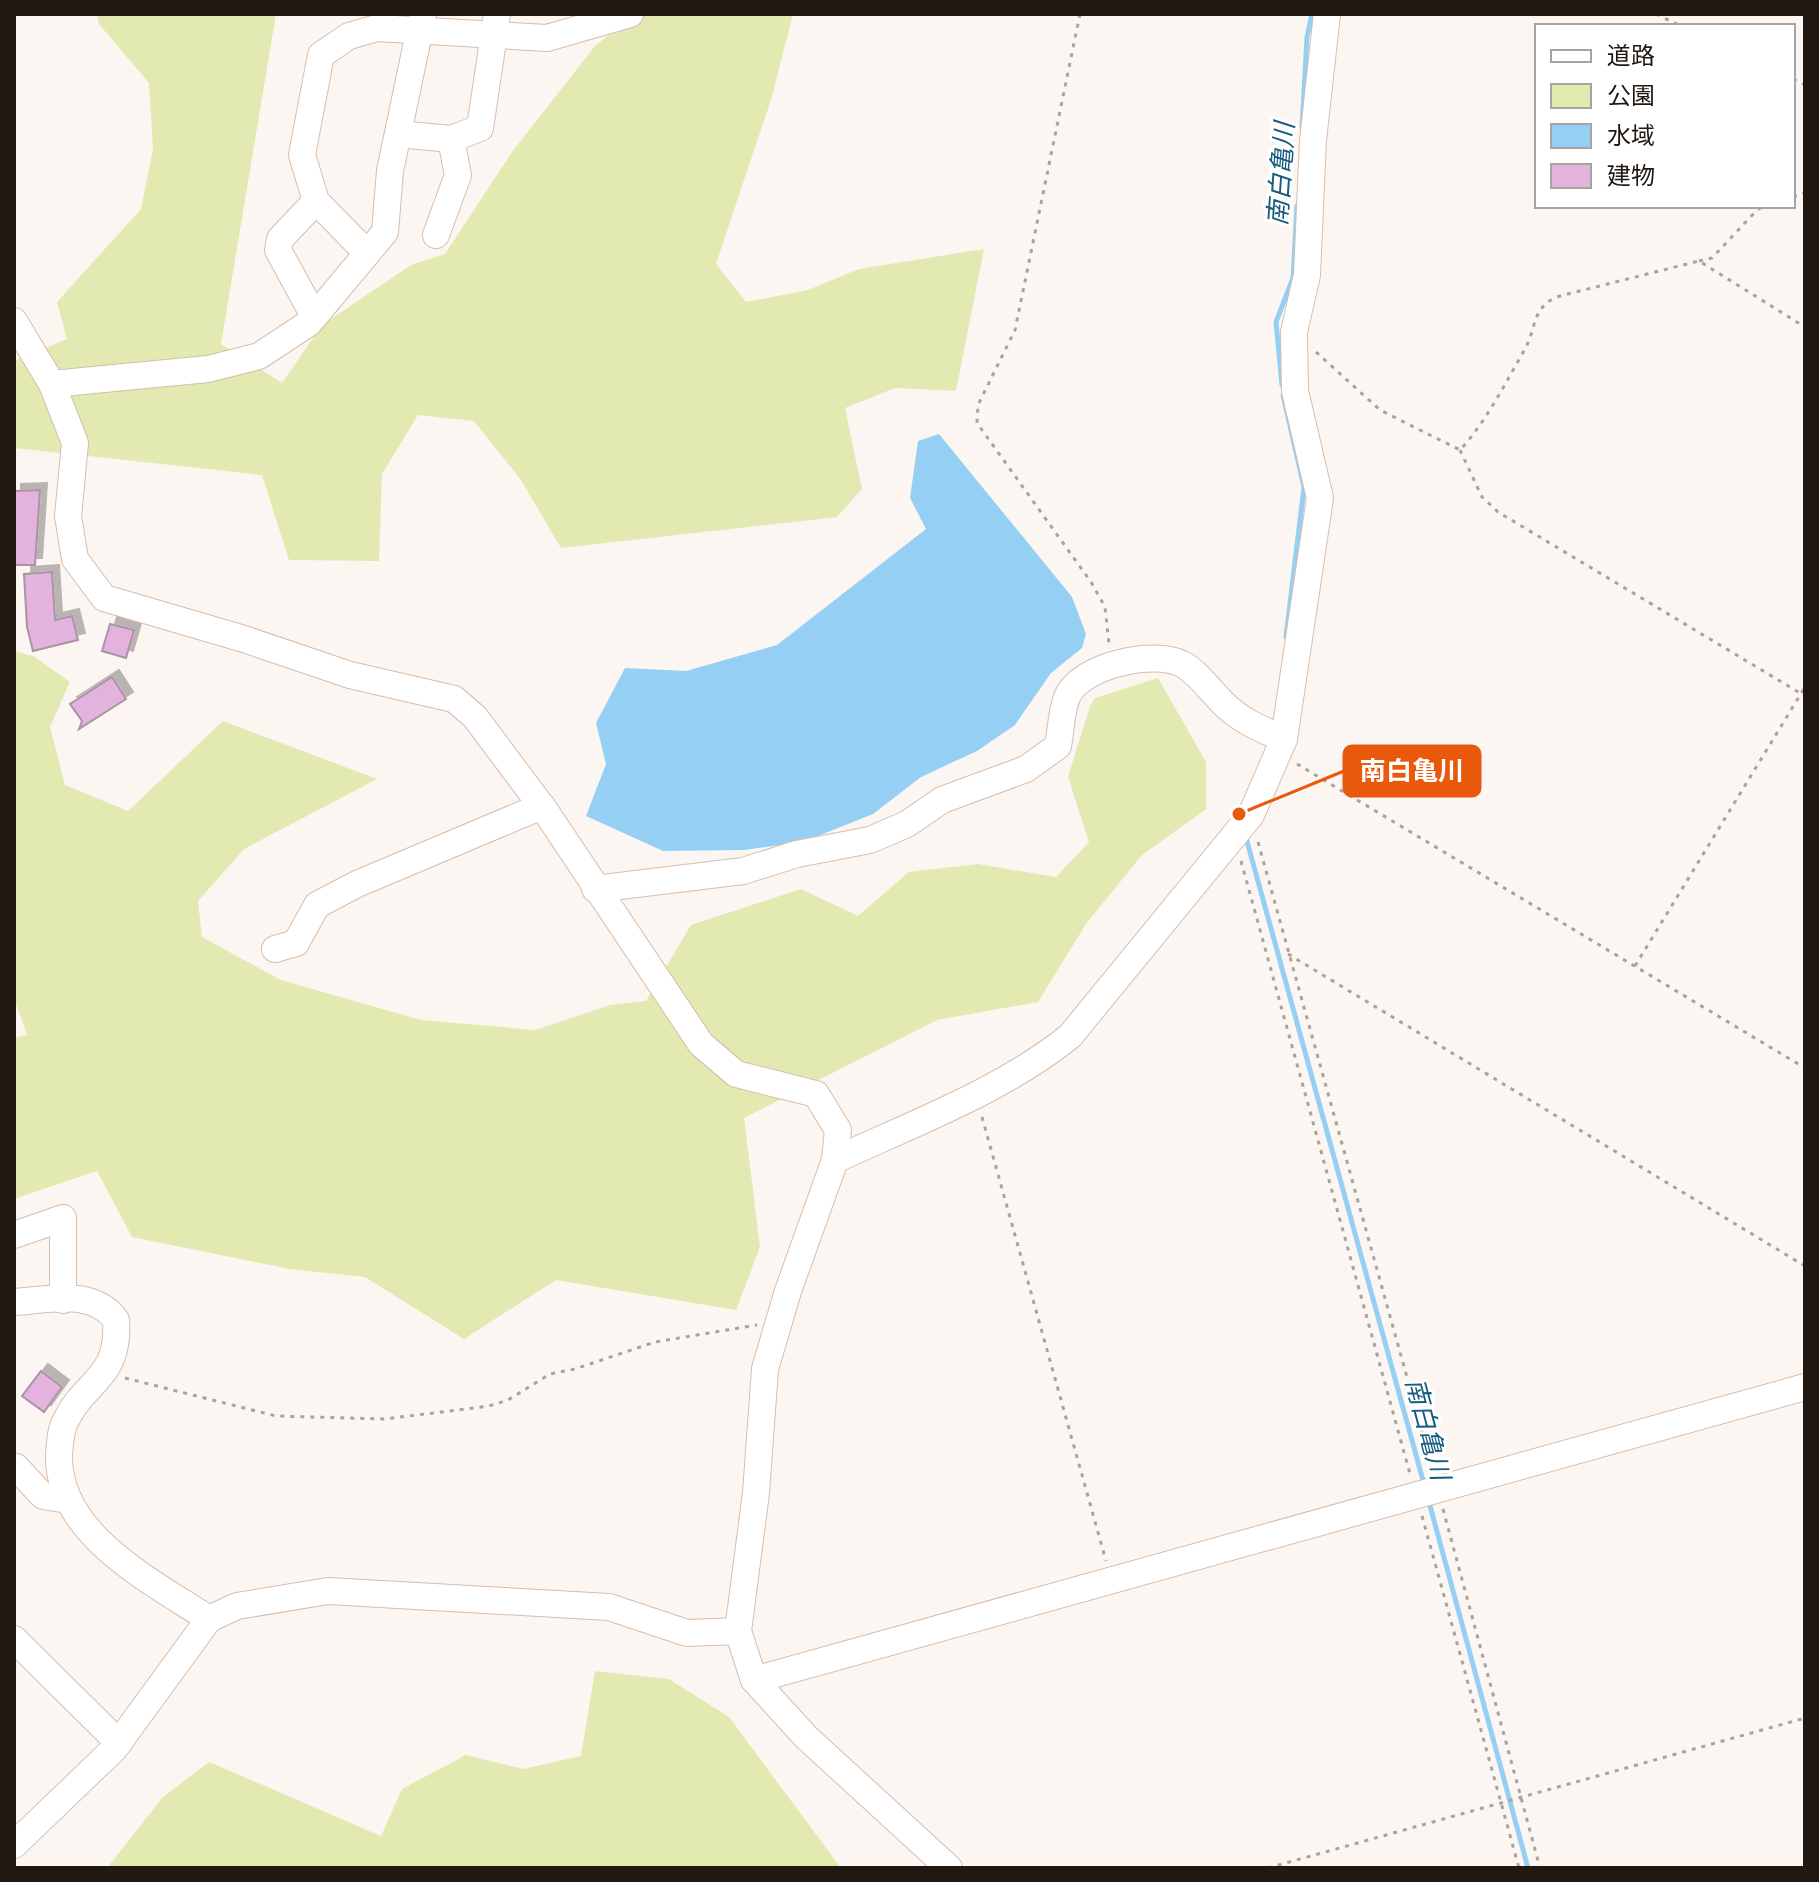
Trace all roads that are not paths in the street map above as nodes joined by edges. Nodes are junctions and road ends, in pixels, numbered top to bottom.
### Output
1 (630, 14) edge
2 (1327, 14) edge
3 (422, 21) edge
4 (574, 22) edge
5 (496, 25) edge
6 (398, 134) junction
7 (451, 139) junction
8 (316, 201) junction
9 (436, 235) dead end
10 (367, 253) junction
11 (314, 316) junction
12 (14, 321) edge
13 (52, 384) junction
14 (1276, 741) junction
15 (542, 806) junction
16 (595, 889) junction
17 (275, 949) dead end
18 (835, 1160) junction
19 (14, 1235) edge
20 (63, 1300) junction
21 (14, 1302) edge
22 (1805, 1387) edge
23 (15, 1466) edge
24 (68, 1500) junction
25 (209, 1619) junction
26 (738, 1631) junction
27 (14, 1639) edge
28 (754, 1680) junction
29 (119, 1743) junction
30 (14, 1845) edge
31 (949, 1868) edge

1 - 4 street
2 - 14 street
3 - 5 street
3 - 6 street
3 - 8 street
4 - 5 street
5 - 7 street
6 - 7 street
6 - 10 street
7 - 9 street
8 - 10 street
8 - 11 street
10 - 11 street
11 - 13 street
12 - 13 street
13 - 15 street
14 - 16 street
14 - 18 street
15 - 16 street
15 - 17 street
16 - 18 street
18 - 26 street
19 - 20 street
20 - 21 street
20 - 24 street
22 - 28 street
23 - 24 street
24 - 25 street
25 - 26 street
25 - 29 street
26 - 28 street
27 - 29 street
28 - 31 street
29 - 30 street

